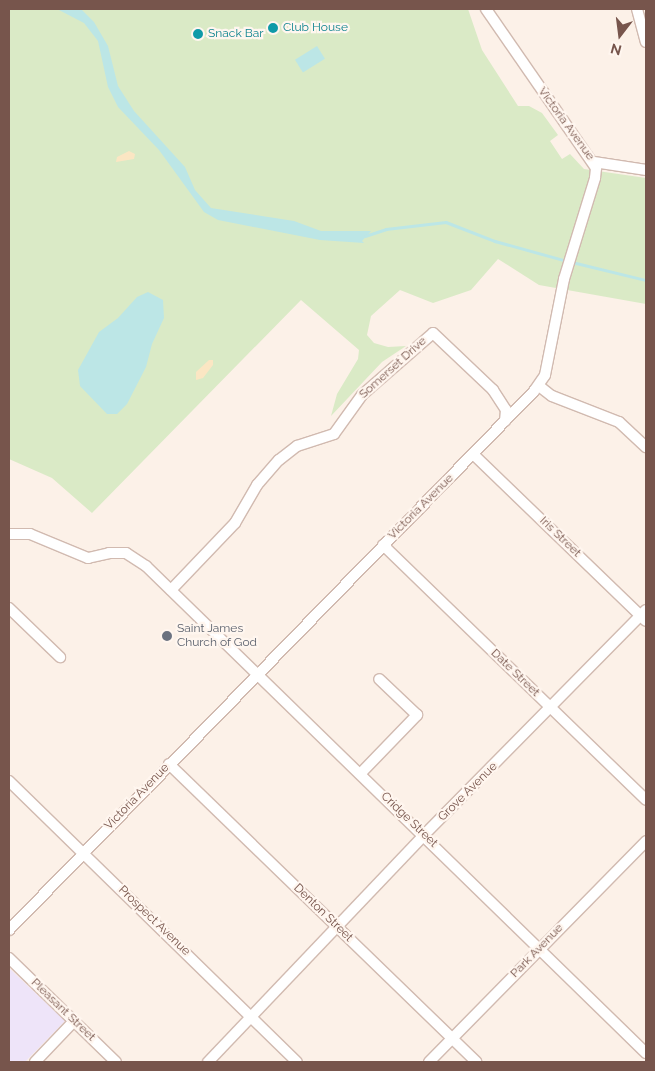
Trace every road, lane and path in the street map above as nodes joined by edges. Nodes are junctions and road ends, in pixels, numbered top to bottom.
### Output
1 (486, 9) edge
2 (638, 9) edge
3 (646, 42) edge
4 (594, 162) junction
5 (646, 170) edge
6 (539, 386) junction
7 (505, 421) junction
8 (646, 447) edge
9 (473, 454) junction
10 (10, 536) edge
11 (383, 545) junction
12 (171, 590) junction
13 (9, 608) edge
14 (644, 615) edge
15 (60, 657) dead end
16 (258, 674) junction
17 (379, 679) dead end
18 (551, 708) junction
19 (169, 764) junction
20 (361, 773) junction
21 (9, 782) edge
22 (646, 800) edge
23 (424, 835) junction
24 (646, 840) edge
25 (83, 852) junction
26 (336, 926) junction
27 (9, 930) edge
28 (540, 949) junction
29 (9, 958) edge
30 (252, 1018) junction
31 (74, 1022) junction
32 (452, 1039) junction
33 (646, 1053) edge
34 (35, 1062) edge
35 (116, 1062) edge
36 (208, 1062) edge
37 (298, 1062) edge
38 (429, 1062) edge
39 (476, 1062) edge

1 - 4 street, Victoria Avenue
2 - 3 street
4 - 5 street
4 - 6 street, Victoria Avenue
6 - 7 street, Victoria Avenue
6 - 8 street
7 - 9 street, Victoria Avenue
7 - 12 street, Somerset Drive
9 - 11 street, Victoria Avenue
9 - 14 street, Iris Street
10 - 12 street, Cridge Street
11 - 16 street, Victoria Avenue
11 - 18 street, Date Street
12 - 16 street, Cridge Street
13 - 15 street
14 - 18 street, Grove Avenue
16 - 19 street, Victoria Avenue
16 - 20 street, Cridge Street
17 - 20 street
18 - 22 street, Date Street
18 - 23 street, Grove Avenue
19 - 25 street, Victoria Avenue
19 - 26 street, Denton Street
20 - 23 street, Cridge Street
21 - 25 street, Prospect Avenue
23 - 26 street, Grove Avenue
23 - 28 street, Cridge Street
24 - 28 street, Park Avenue
25 - 27 street, Victoria Avenue
25 - 30 street, Prospect Avenue
26 - 30 street, Grove Avenue
26 - 32 street, Denton Street
28 - 32 street, Park Avenue
28 - 33 street, Cridge Street
29 - 31 street, Pleasant Street
30 - 36 street, Grove Avenue
30 - 37 street, Prospect Avenue
31 - 34 street
31 - 35 street, Pleasant Street
32 - 38 street, Park Avenue
32 - 39 street, Denton Street

